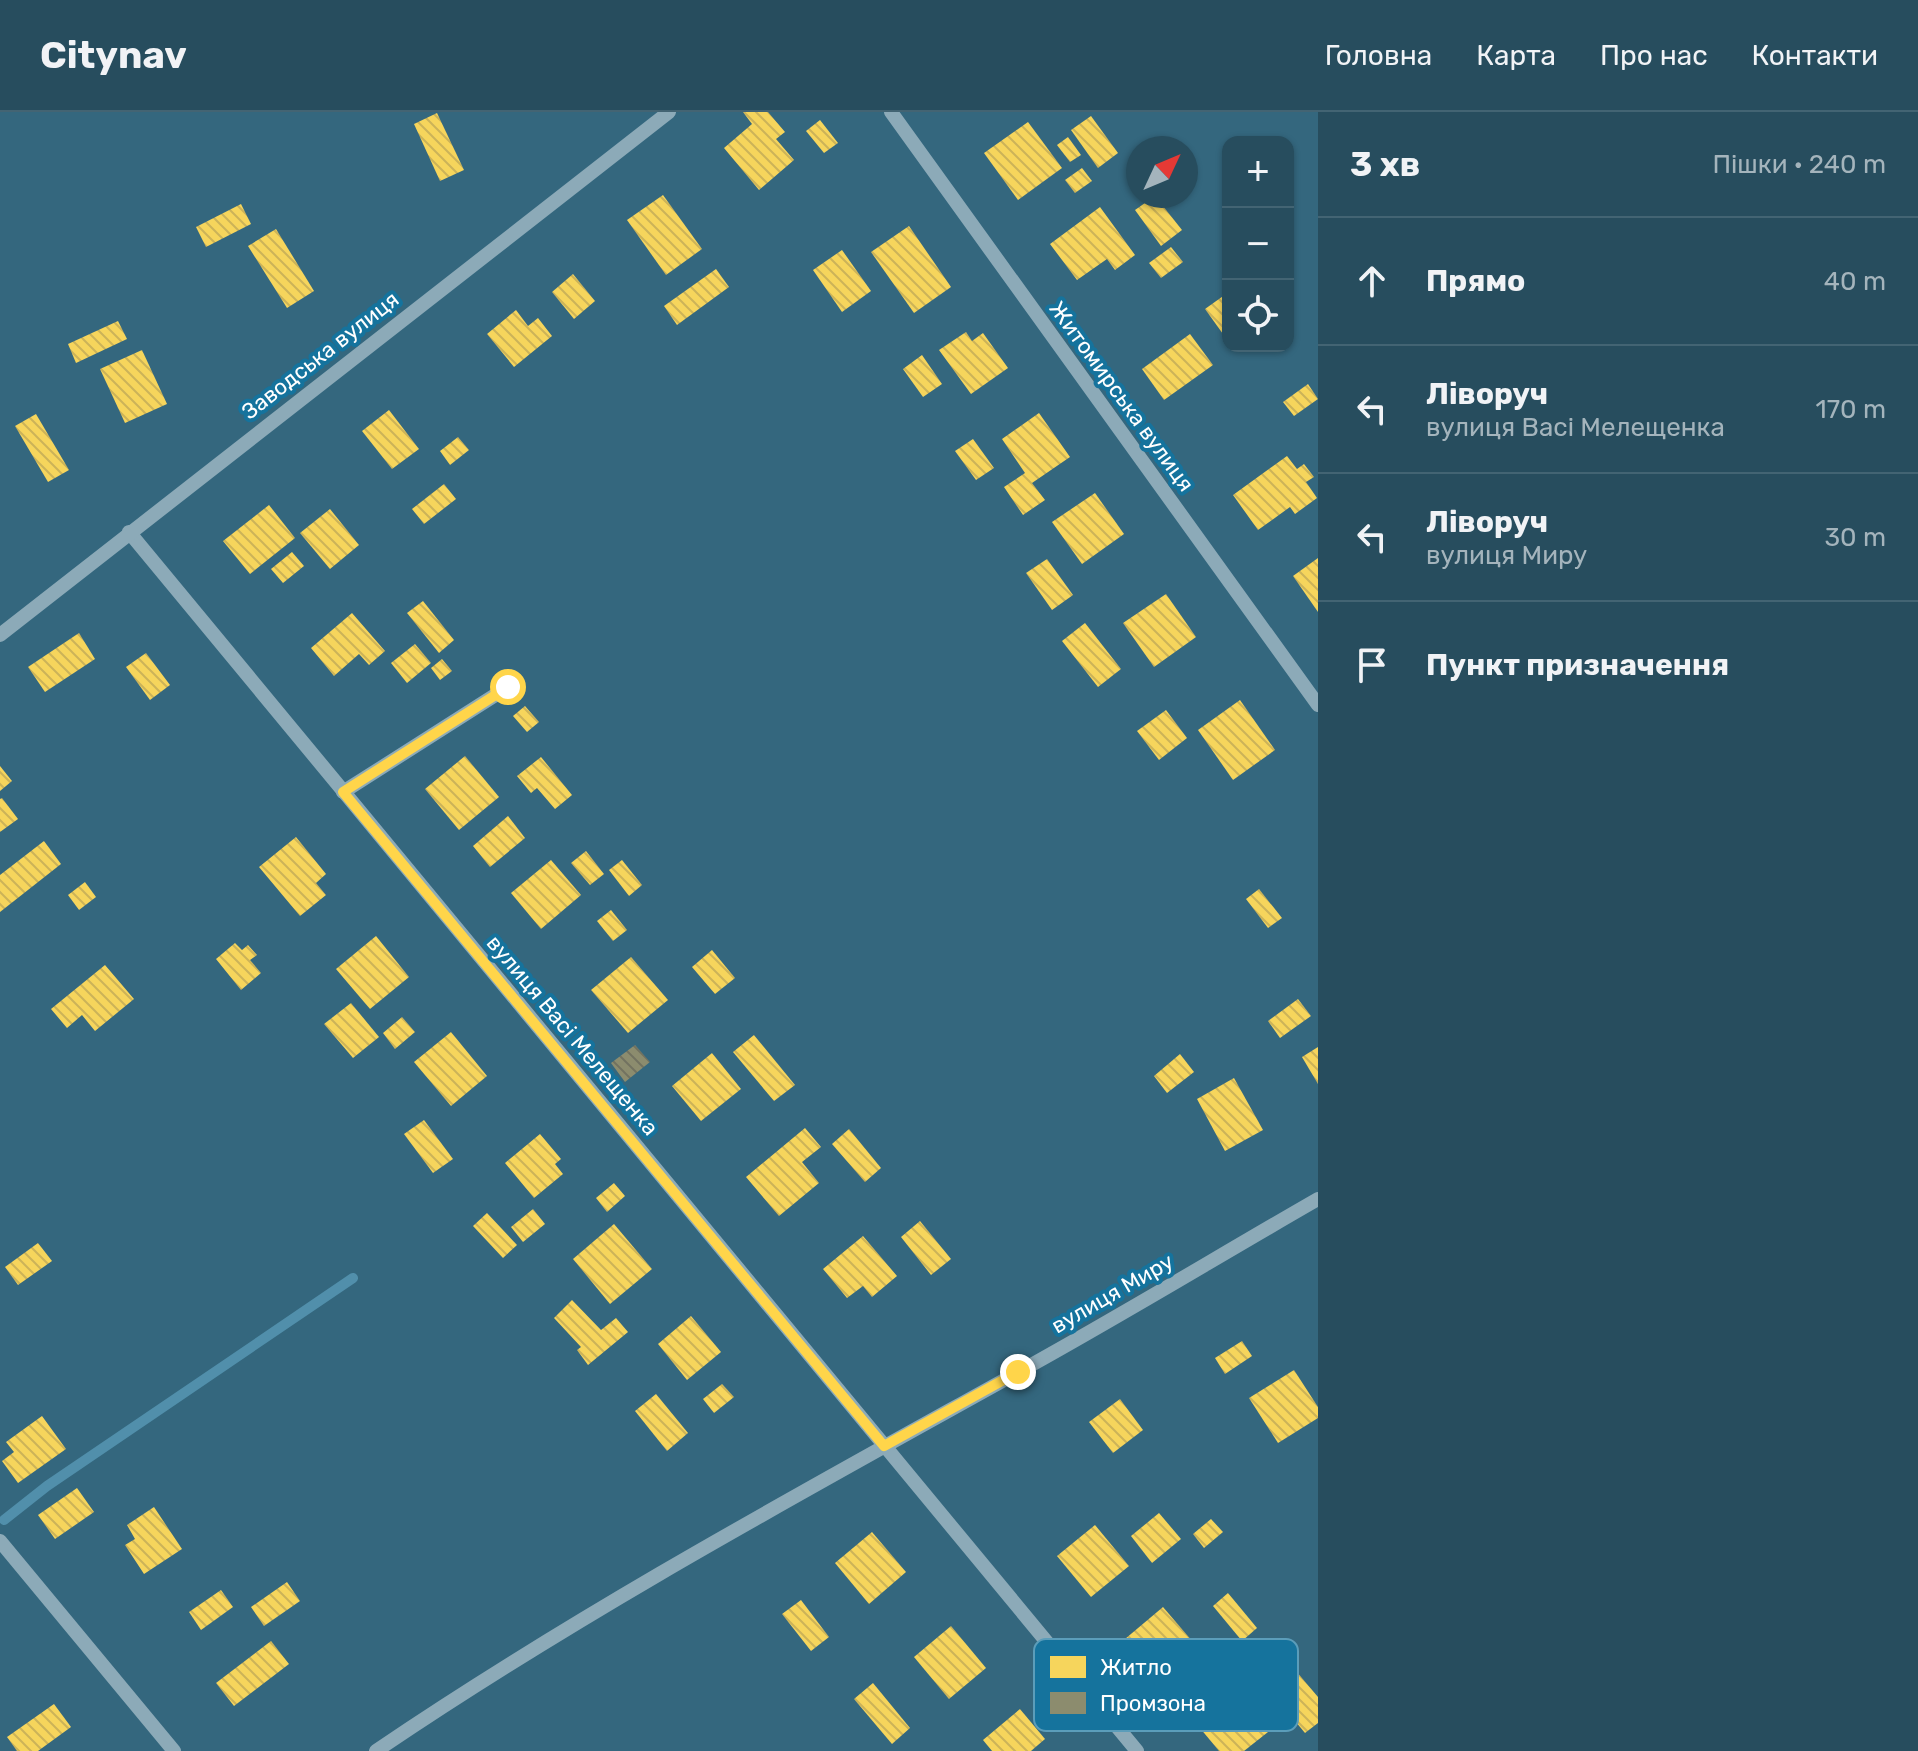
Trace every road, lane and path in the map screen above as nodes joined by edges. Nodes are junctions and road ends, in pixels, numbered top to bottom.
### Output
1 (669, 112) edge
2 (891, 112) edge
3 (129, 532) junction
4 (0, 635) edge
5 (508, 687) dead end
6 (1318, 705) edge
7 (343, 792) junction
8 (1318, 1199) edge
9 (884, 1446) junction
10 (0, 1541) edge
11 (1044, 1639) edge
12 (1120, 1731) edge
13 (174, 1751) edge
14 (376, 1751) edge
15 (1137, 1751) edge

1 - 3 street, Заводська вулиця
2 - 6 street, Житомирська вулиця
3 - 4 street, Заводська вулиця
3 - 7 street, вулиця Васі Мелещенка
5 - 7 street
7 - 9 street, вулиця Васі Мелещенка
8 - 9 street, вулиця Миру
9 - 11 street, вулиця Васі Мелещенка
9 - 14 street, вулиця Миру
10 - 13 street
12 - 15 street, вулиця Васі Мелещенка

